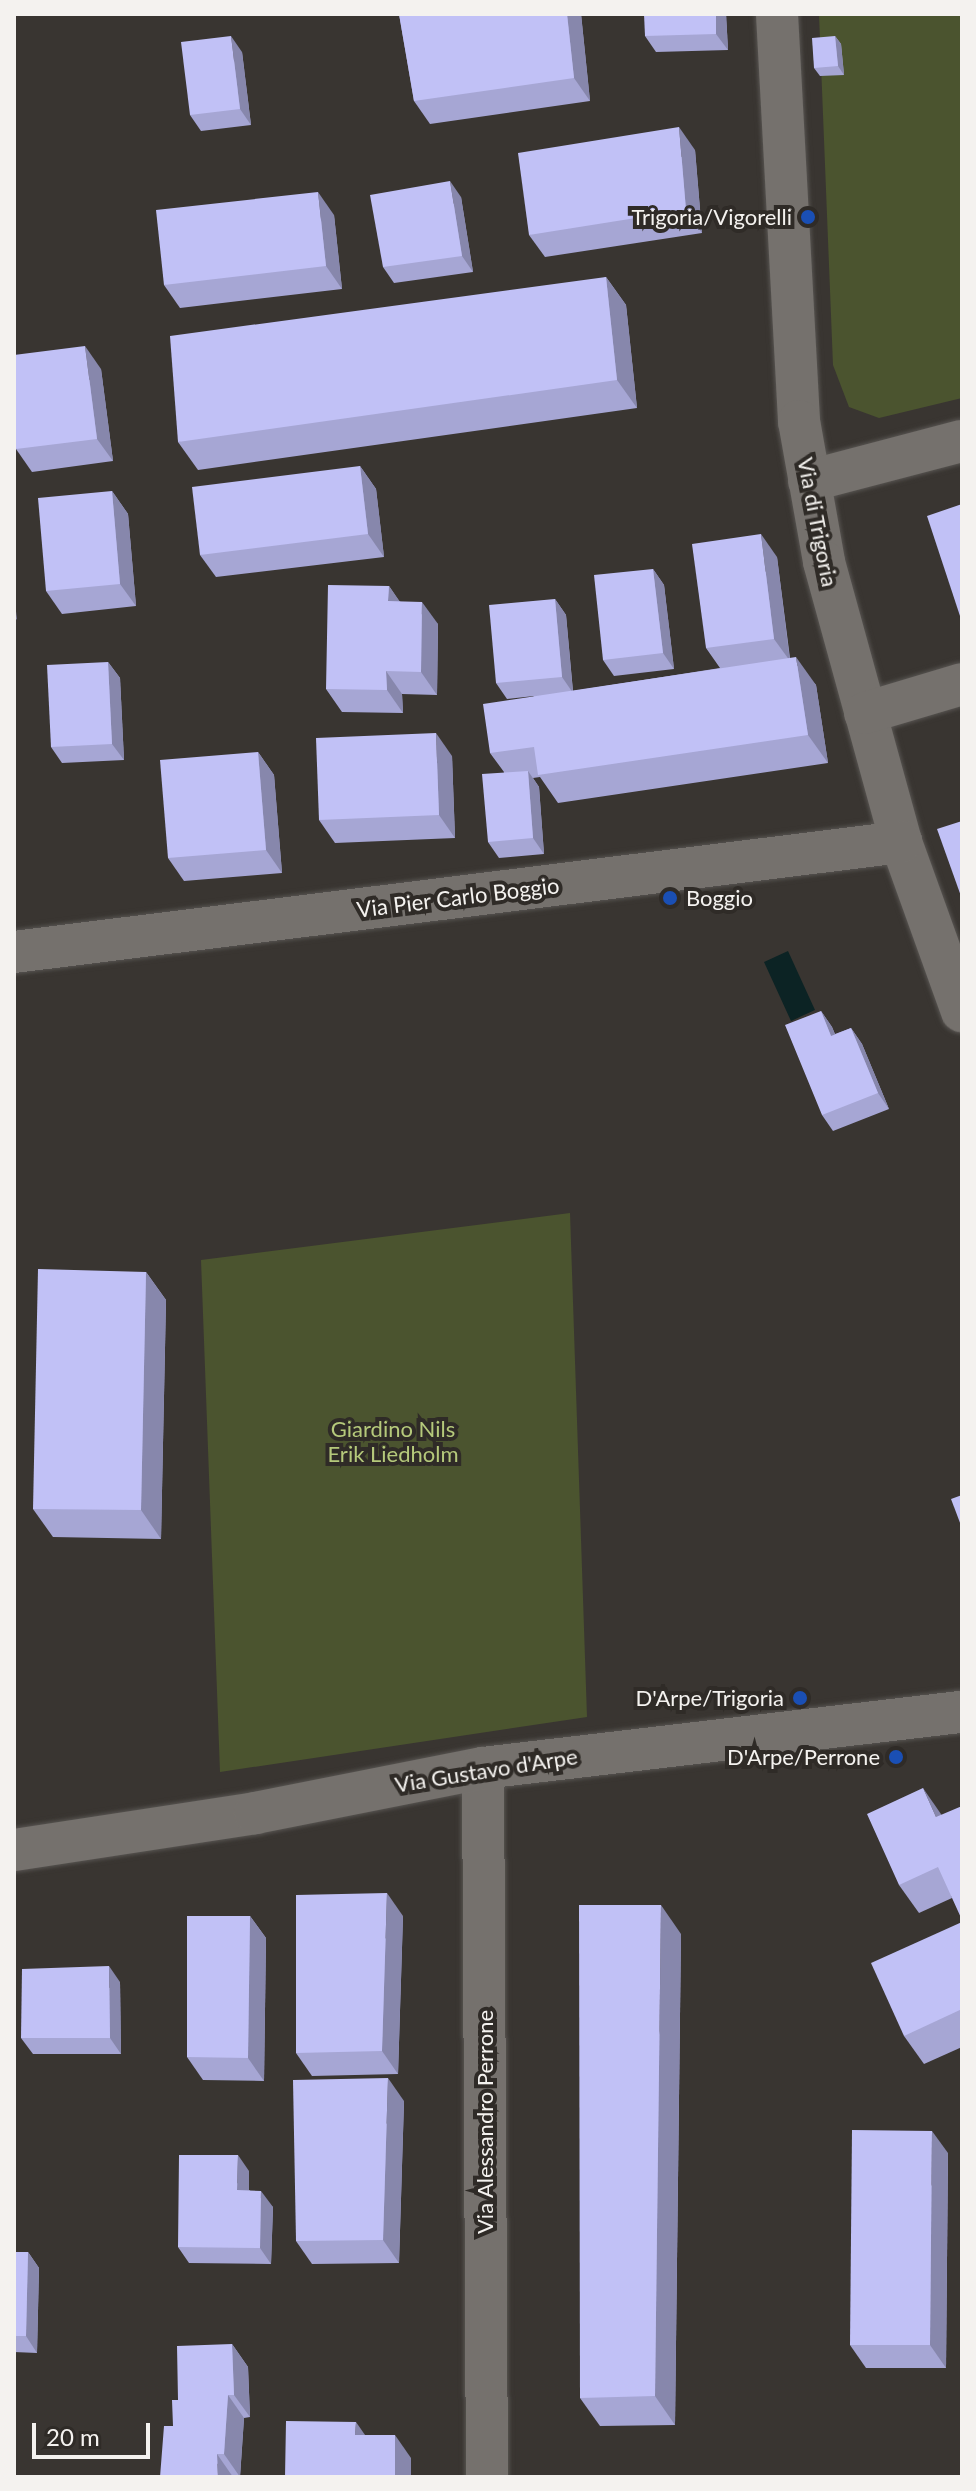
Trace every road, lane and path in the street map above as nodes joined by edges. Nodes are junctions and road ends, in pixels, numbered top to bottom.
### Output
1 (777, 14) edge
2 (962, 441) edge
3 (809, 481) junction
4 (962, 684) edge
5 (865, 713) junction
6 (901, 842) junction
7 (14, 952) edge
8 (962, 1011) edge
9 (962, 1712) edge
10 (483, 1768) junction
11 (14, 1850) edge
12 (487, 2477) edge

1 - 3 street, Via di Trigoria
2 - 3 street
3 - 5 street, Via di Trigoria
4 - 5 street
5 - 6 street, Via di Trigoria
6 - 7 street, Via Pier Carlo Boggio
6 - 8 street, Via di Trigoria
9 - 10 street, Via Gustavo d'Arpe
10 - 11 street, Via Gustavo d'Arpe
10 - 12 street, Via Alessandro Perrone

